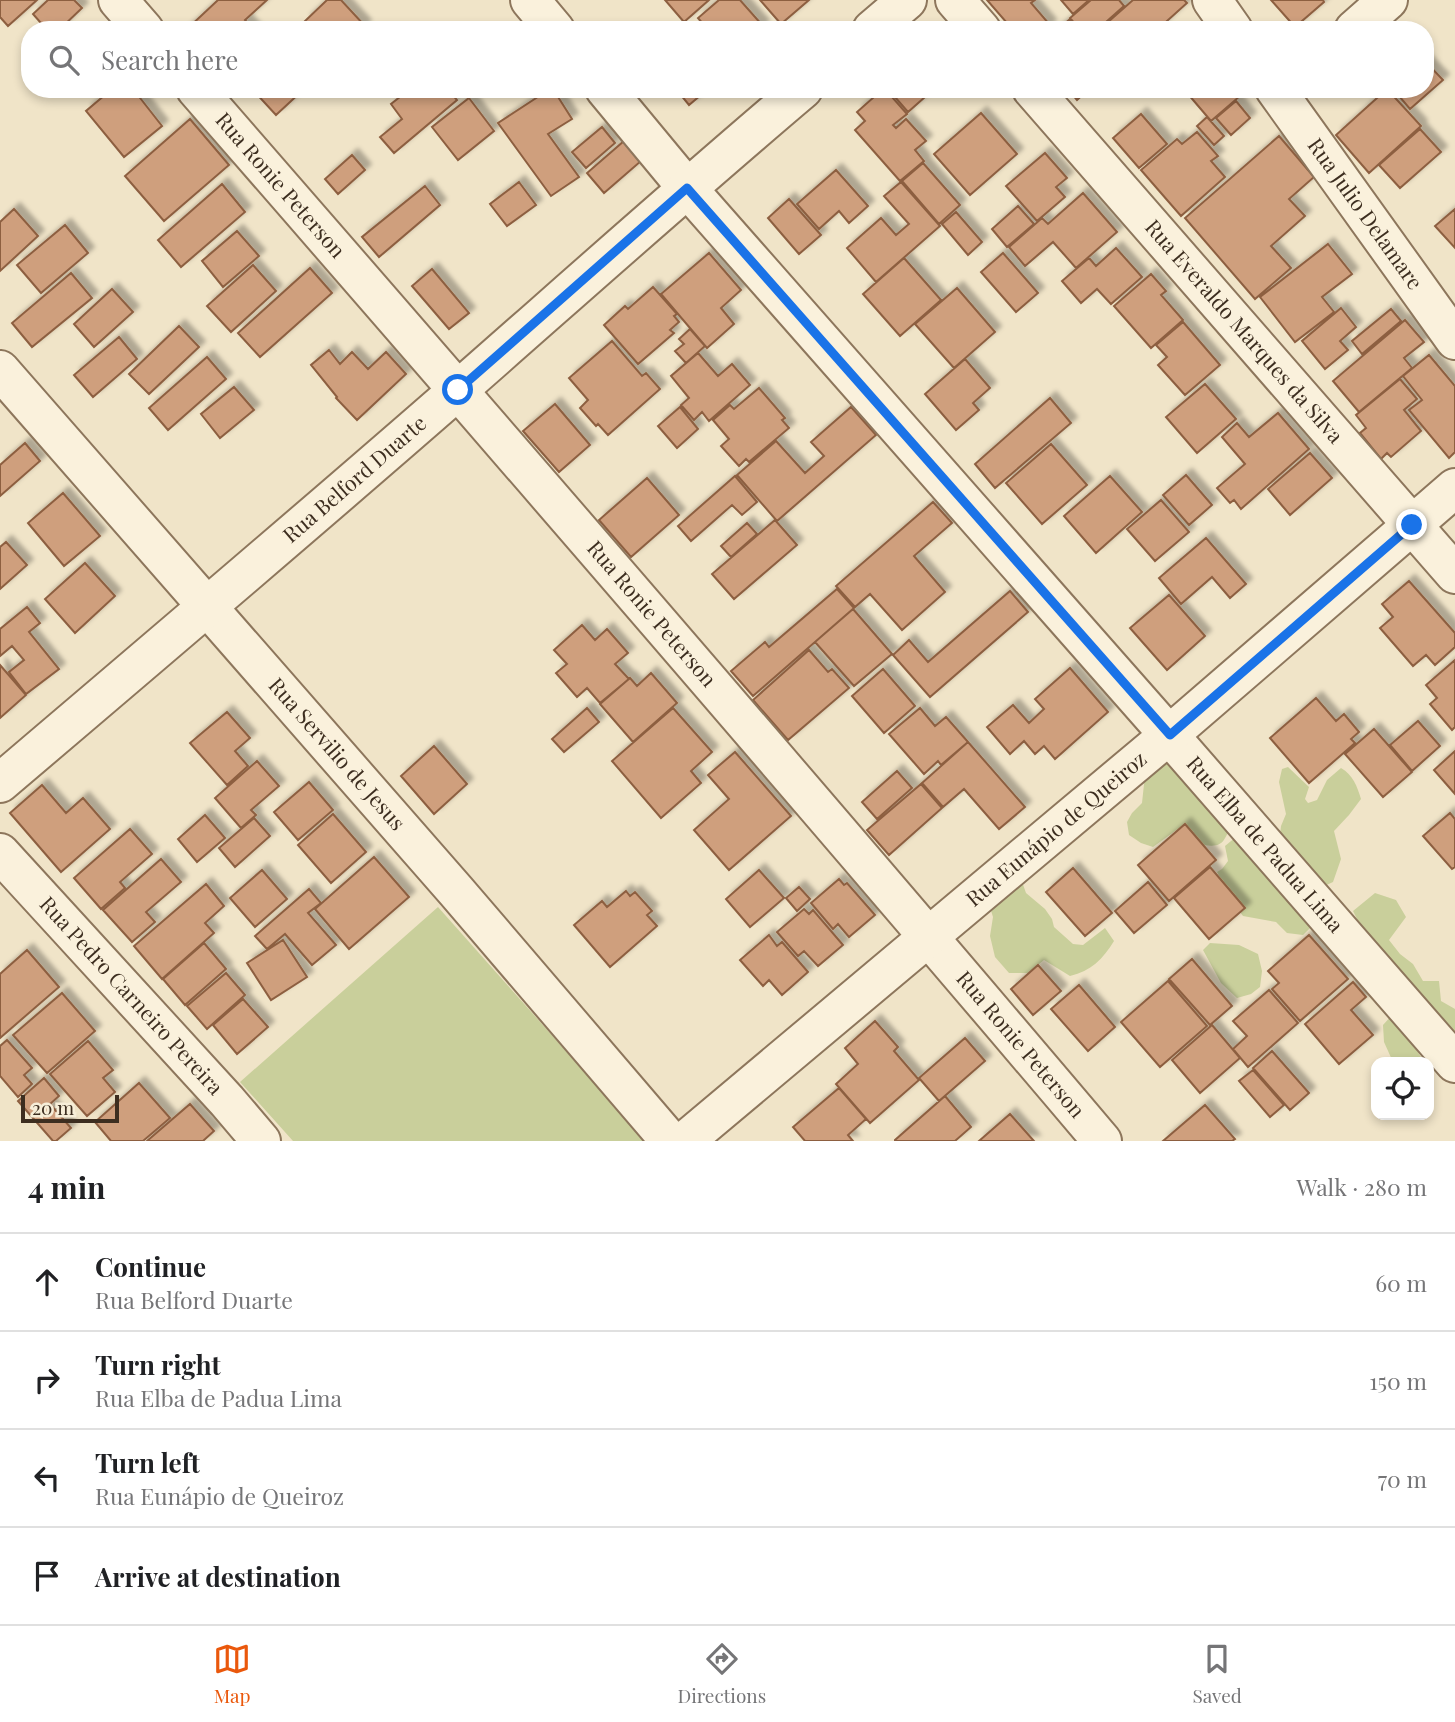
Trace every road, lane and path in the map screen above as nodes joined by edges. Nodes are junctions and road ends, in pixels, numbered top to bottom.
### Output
1 (118, 0) edge
2 (530, 0) edge
3 (907, 0) edge
4 (955, 0) edge
5 (1212, 0) edge
6 (1388, 0) edge
7 (136, 21) edge
8 (548, 21) edge
9 (882, 21) edge
10 (973, 21) edge
11 (1227, 21) edge
12 (1364, 21) edge
13 (204, 98) edge
14 (612, 98) edge
15 (792, 98) edge
16 (1040, 98) edge
17 (1286, 98) edge
18 (687, 188) junction
19 (1455, 340) edge
20 (0, 370) edge
21 (458, 390) junction
22 (1455, 488) edge
23 (1412, 525) junction
24 (1455, 574) edge
25 (207, 607) junction
26 (1170, 735) junction
27 (0, 783) edge
28 (0, 853) edge
29 (929, 936) junction
30 (1455, 1063) edge
31 (261, 1141) edge
32 (670, 1141) edge
33 (685, 1141) edge
34 (1102, 1141) edge

1 - 7 street
2 - 8 street
3 - 9 street
4 - 10 street
5 - 11 street
6 - 12 street
13 - 21 street, Rua Ronie Peterson
14 - 18 street, Rua Elba de Padua Lima
15 - 18 street, Rua Belford Duarte
16 - 23 street, Rua Everaldo Marques da Silva
17 - 19 street, Rua Julio Delamare
18 - 21 street, Rua Belford Duarte
18 - 26 street, Rua Elba de Padua Lima
20 - 25 street, Rua Servilio de Jesus
21 - 25 street, Rua Belford Duarte
21 - 29 street, Rua Ronie Peterson
22 - 23 street, Rua Eunápio de Queiroz
23 - 24 street, Rua Everaldo Marques da Silva
23 - 26 street, Rua Eunápio de Queiroz
25 - 27 street, Rua Belford Duarte
25 - 32 street, Rua Servilio de Jesus
26 - 29 street, Rua Eunápio de Queiroz
26 - 30 street, Rua Elba de Padua Lima
28 - 31 street, Rua Pedro Carneiro Pereira
29 - 33 street, Rua Eunápio de Queiroz
29 - 34 street, Rua Ronie Peterson

